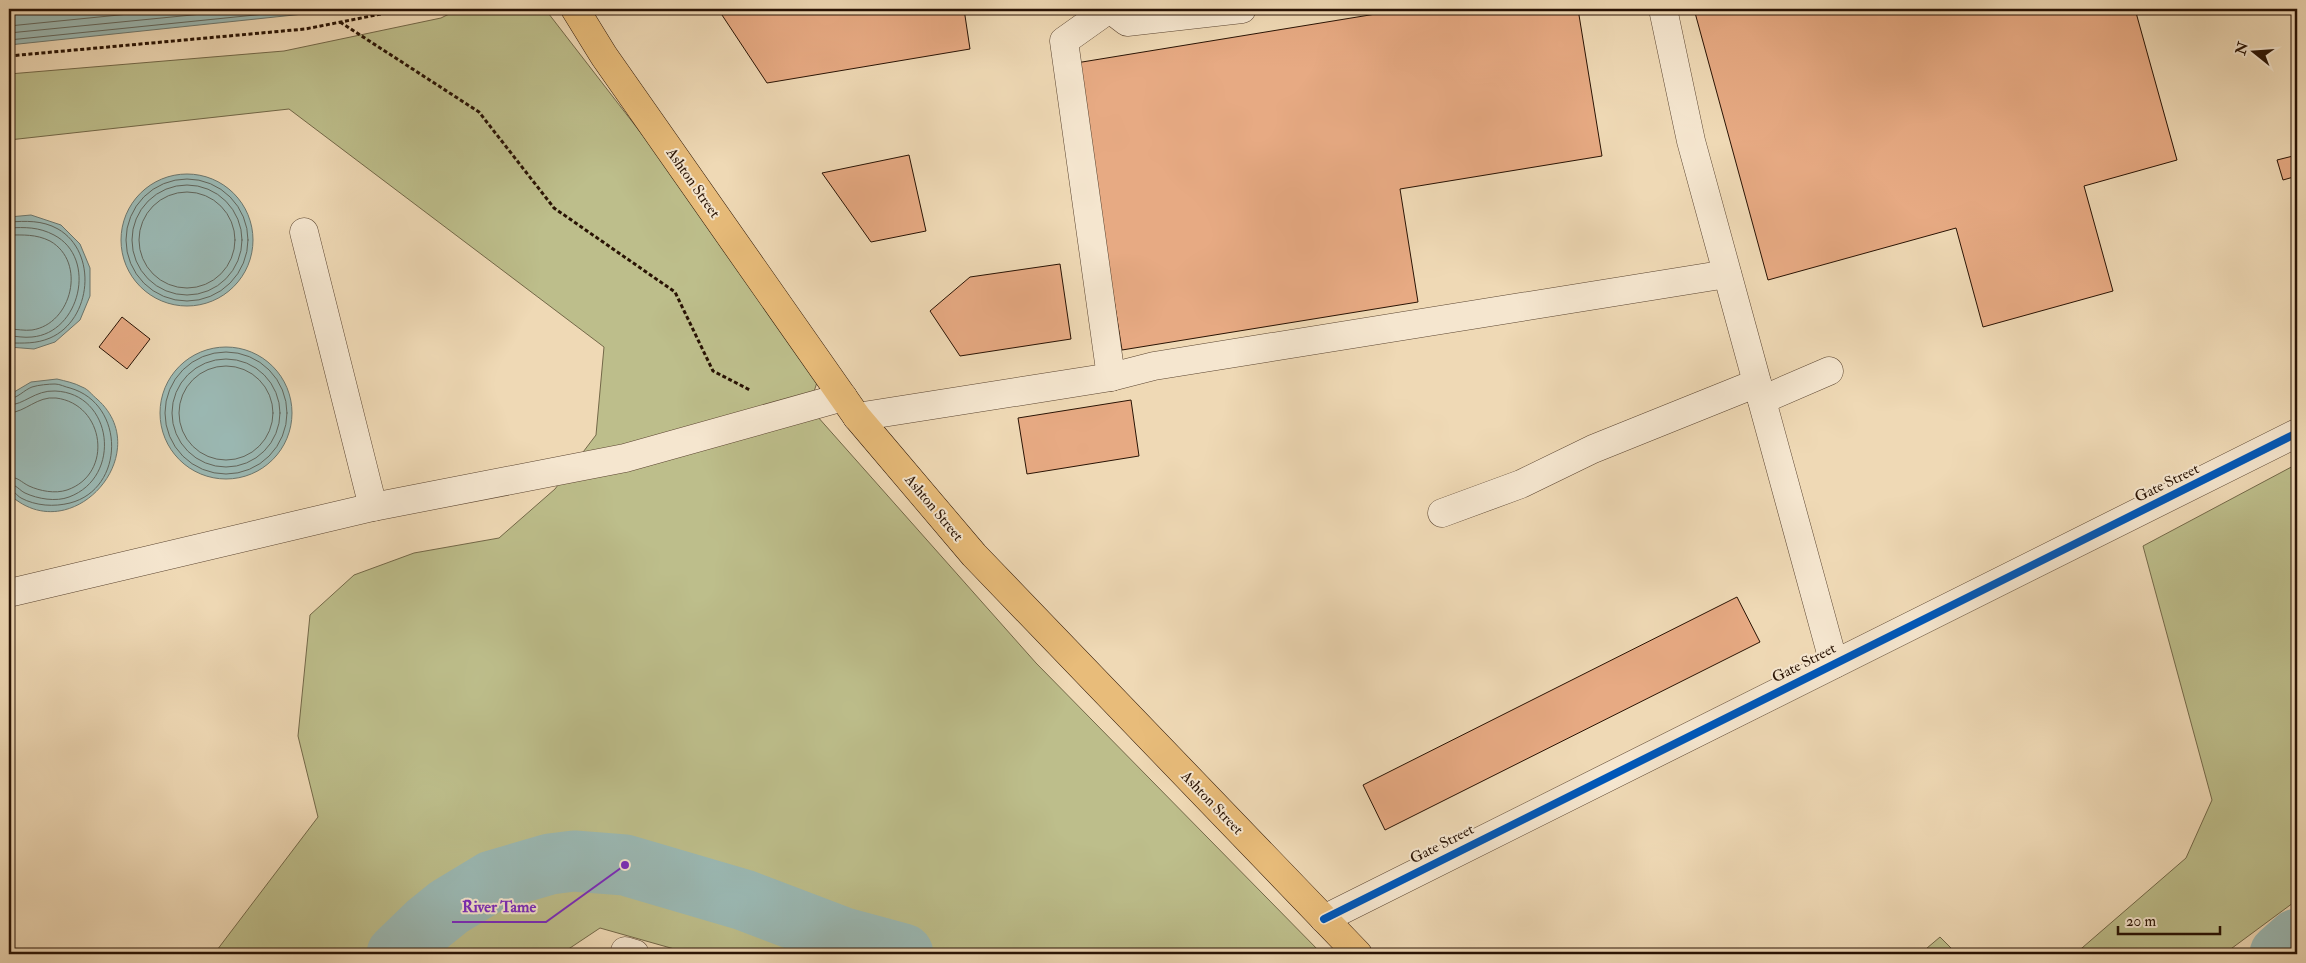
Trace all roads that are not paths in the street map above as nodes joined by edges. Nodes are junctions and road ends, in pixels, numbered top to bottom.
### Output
1 (575, 9) edge
2 (1109, 9) edge
3 (1242, 9) edge
4 (1662, 9) edge
5 (304, 232) dead end
6 (1727, 274) junction
7 (1829, 371) dead end
8 (1111, 377) junction
9 (1760, 392) junction
10 (850, 407) junction
11 (2297, 433) edge
12 (373, 507) junction
13 (1442, 513) dead end
14 (9, 592) edge
15 (1834, 664) junction
16 (1324, 919) junction
17 (624, 954) edge
18 (635, 954) edge
19 (1358, 954) edge

1 - 10 main road, Ashton Street
2 - 3 street
2 - 8 street
4 - 6 street
5 - 12 street
6 - 8 street
6 - 9 street
7 - 9 street
8 - 10 street
9 - 13 street
9 - 15 street
10 - 12 street
10 - 16 main road, Ashton Street
11 - 15 street, Gate Street
12 - 14 street
15 - 16 street, Gate Street
16 - 19 main road, Ashton Street
17 - 18 street

